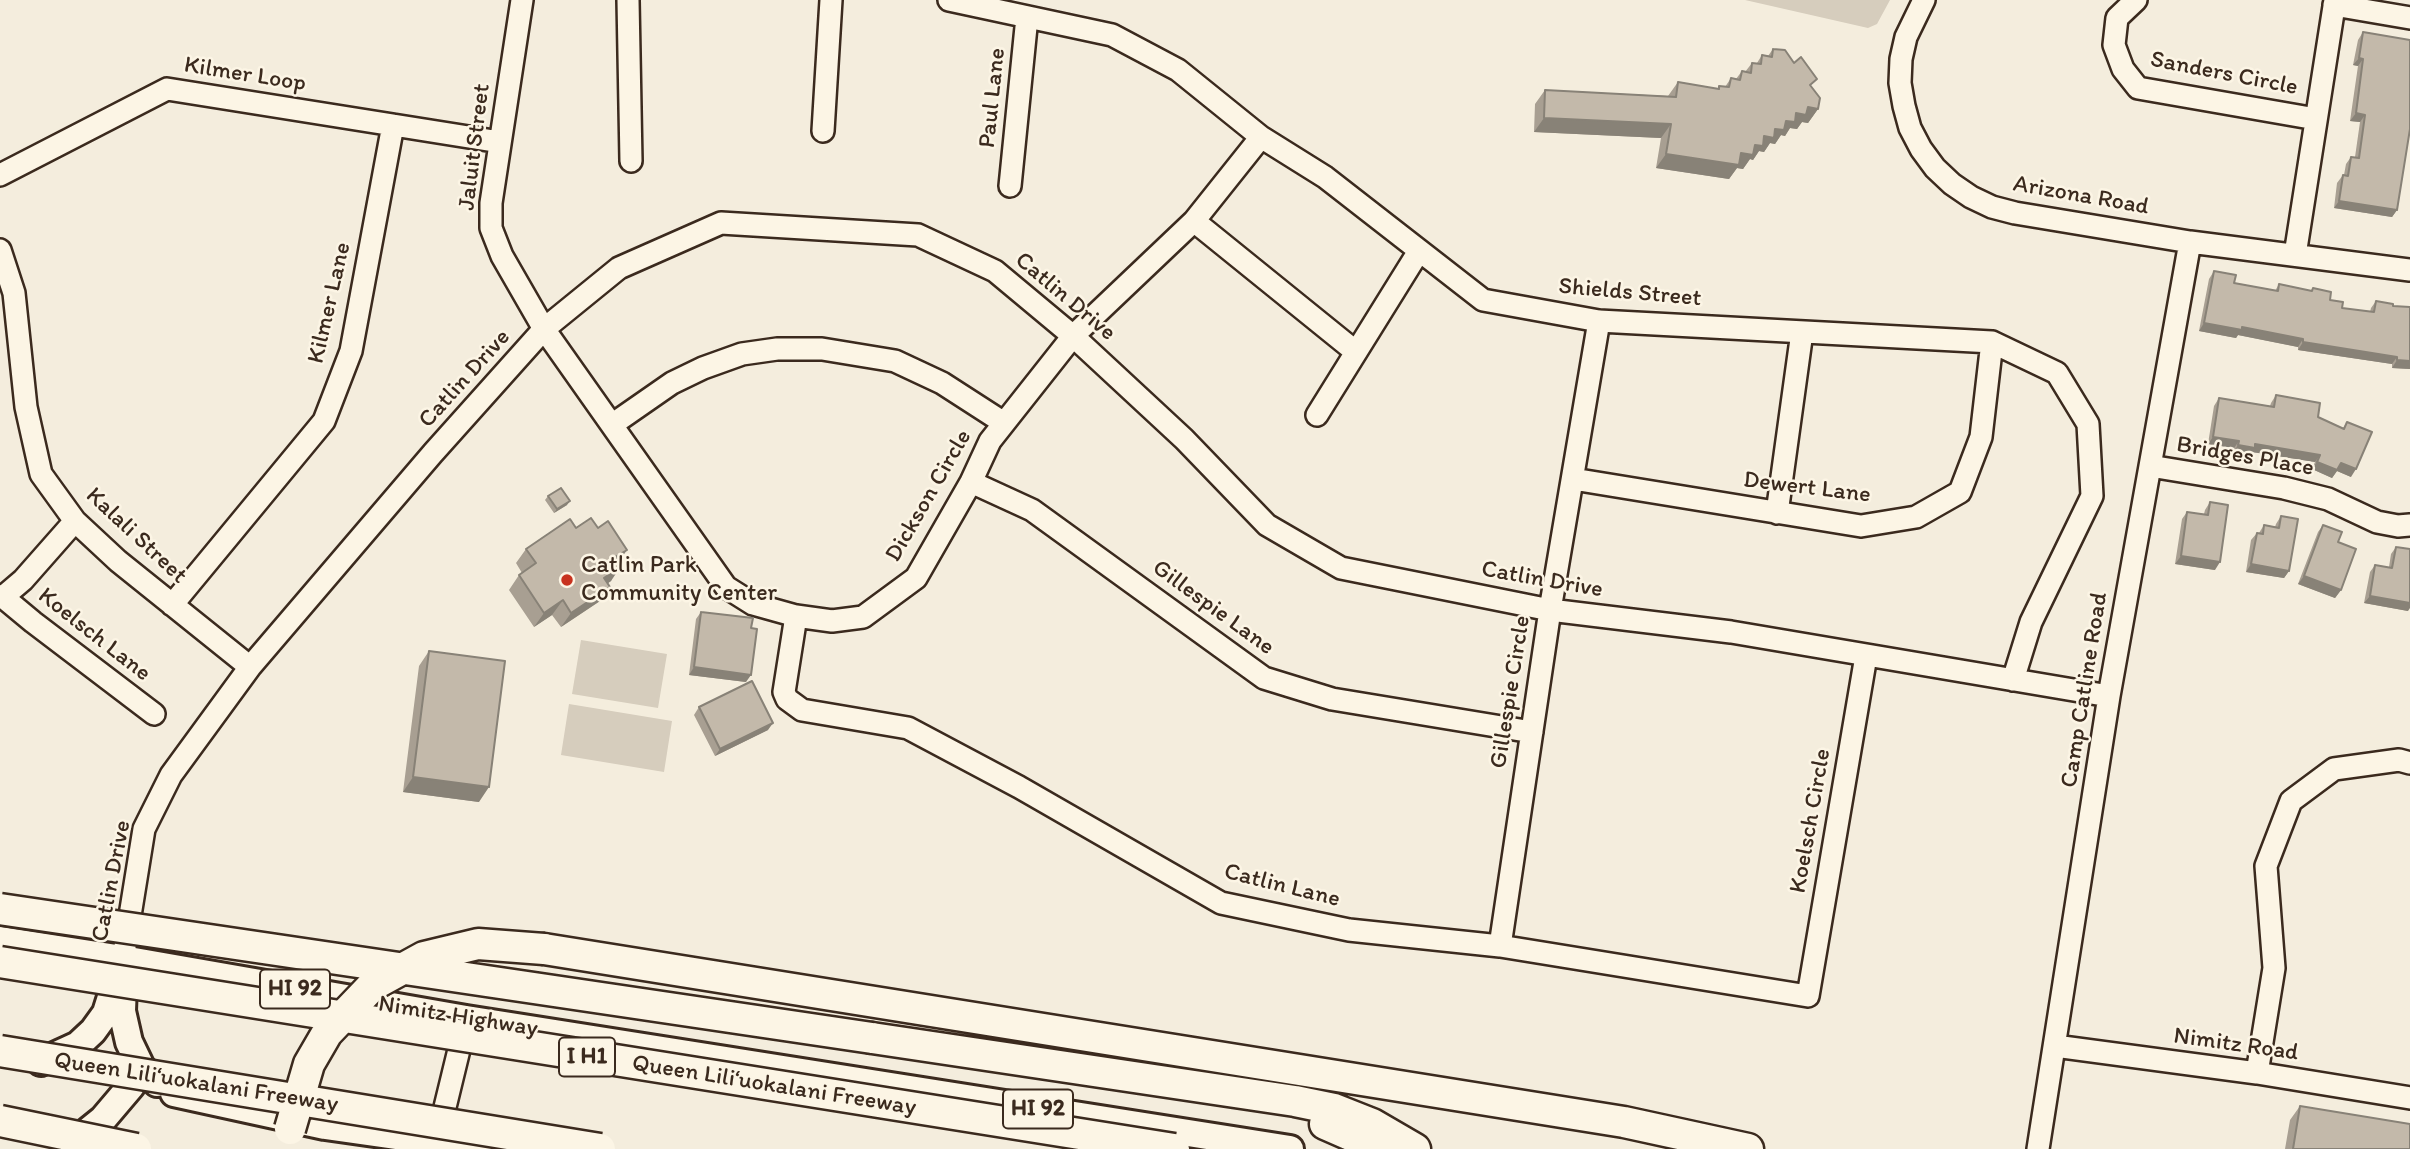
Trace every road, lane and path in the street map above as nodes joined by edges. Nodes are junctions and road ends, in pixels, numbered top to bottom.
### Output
1 (522, 0) edge
2 (628, 0) edge
3 (831, 0) edge
4 (949, 0) edge
5 (1924, 0) edge
6 (2136, 0) edge
7 (2335, 3) edge
8 (1027, 17) junction
9 (2410, 18) edge
10 (2316, 118) junction
11 (393, 125) junction
12 (823, 131) dead end
13 (1261, 136) junction
14 (500, 142) junction
15 (631, 161) dead end
16 (0, 175) edge
17 (1010, 186) dead end
18 (1194, 221) junction
19 (2190, 242) junction
20 (0, 250) edge
21 (1419, 251) junction
22 (2295, 255) junction
23 (2410, 270) edge
24 (1599, 321) junction
25 (544, 329) junction
26 (1802, 332) junction
27 (1073, 336) junction
28 (1992, 342) junction
29 (1356, 352) junction
30 (1317, 415) dead end
31 (1004, 423) junction
32 (613, 424) junction
33 (2150, 466) junction
34 (1573, 478) junction
35 (971, 482) junction
36 (1777, 513) junction
37 (75, 521) junction
38 (2410, 525) edge
39 (2, 596) edge
40 (172, 605) junction
41 (1550, 610) junction
42 (796, 616) junction
43 (1866, 656) junction
44 (250, 667) junction
45 (2013, 680) junction
46 (2109, 696) junction
47 (154, 714) dead end
48 (1532, 732) junction
49 (2410, 763) edge
50 (0, 909) edge
51 (132, 914) junction
52 (0, 940) edge
53 (1500, 946) junction
54 (80, 953) junction
55 (123, 959) junction
56 (0, 962) edge
57 (1808, 996) joint
58 (466, 1019) junction
59 (2055, 1046) junction
60 (5, 1061) edge
61 (2257, 1073) junction
62 (131, 1086) junction
63 (1226, 1091) junction
64 (169, 1092) junction
65 (2410, 1098) edge
66 (103, 1119) junction
67 (0, 1121) edge
68 (325, 1125) junction
69 (436, 1145) edge
70 (65, 1149) edge
71 (108, 1149) edge
72 (136, 1149) edge
73 (287, 1149) edge
74 (359, 1149) edge
75 (489, 1149) edge
76 (600, 1149) edge
77 (1174, 1149) edge
78 (1290, 1149) edge
79 (1371, 1149) edge
80 (1415, 1149) edge
81 (1748, 1149) edge
82 (2038, 1149) edge

1 - 14 street, Jaluit Street
2 - 15 street
3 - 12 street
4 - 8 street, Shields Street
5 - 19 street, Arizona Road
6 - 10 street, Sanders Circle
7 - 9 street
7 - 10 street
8 - 13 street, Shields Street
8 - 17 street, Paul Lane
10 - 22 street
11 - 14 street, Kilmer Loop
11 - 16 street, Kilmer Loop
11 - 40 street, Kilmer Lane
13 - 18 street, Dickson Circle
13 - 21 street, Shields Street
14 - 25 street, Jaluit Street
18 - 27 street, Dickson Circle
18 - 29 street
19 - 22 street, Arizona Road
19 - 33 street, Camp Catline Road
20 - 37 street, Kalali Street
21 - 24 street, Shields Street
21 - 29 street
22 - 23 street, Arizona Road
24 - 26 street, Shields Street
24 - 34 street, Gillespie Circle
25 - 27 street, Catlin Drive
25 - 32 street, Jaluit Street
25 - 44 street, Catlin Drive
26 - 28 street, Shields Street
26 - 36 street
27 - 31 street, Dickson Circle
27 - 41 street, Catlin Drive
28 - 36 street, Dewert Lane
28 - 45 street, Shields Street
29 - 30 street
31 - 32 street
31 - 35 street, Dickson Circle
32 - 42 street, Dickson Circle
33 - 38 street, Bridges Place
33 - 46 street, Camp Catline Road
34 - 36 street, Dewert Lane
34 - 41 street, Gillespie Circle
35 - 42 street, Dickson Circle
35 - 48 street, Gillespie Lane
37 - 39 street
37 - 40 street, Kalali Street
39 - 47 street, Koelsch Lane
40 - 44 street, Kalali Street
41 - 43 street, Catlin Drive
41 - 48 street, Gillespie Circle
42 - 53 street, Catlin Lane
43 - 45 street, Catlin Drive
43 - 57 street, Koelsch Circle
44 - 51 street, Catlin Drive
45 - 46 street, Catlin Drive
46 - 59 street, Camp Catline Road
48 - 53 street, Gillespie Circle
49 - 61 street
50 - 63 highway, bridge
51 - 54 main road
51 - 55 street, Catlin Drive
52 - 54 main road, Nimitz Highway / HI 92
53 - 57 street, Catlin Lane
54 - 55 main road, Nimitz Highway / HI 92
55 - 58 main road, Nimitz Highway / HI 92
55 - 60 main road
55 - 64 main road
56 - 77 highway, Queen Liliʻuokalani Freeway / I H1, bridge
58 - 69 street
58 - 78 main road, Nimitz Highway / HI 92
59 - 61 street, Nimitz Road
59 - 82 street, Camp Catline Road
60 - 62 main road
60 - 76 highway, Queen Liliʻuokalani Freeway, bridge
61 - 65 street, Nimitz Road
62 - 64 main road
62 - 66 main road
63 - 79 highway
63 - 80 highway
64 - 68 main road
66 - 70 main road
66 - 71 main road
67 - 72 highway, bridge
68 - 69 main road
68 - 74 main road
69 - 75 main road
73 - 81 highway, bridge

